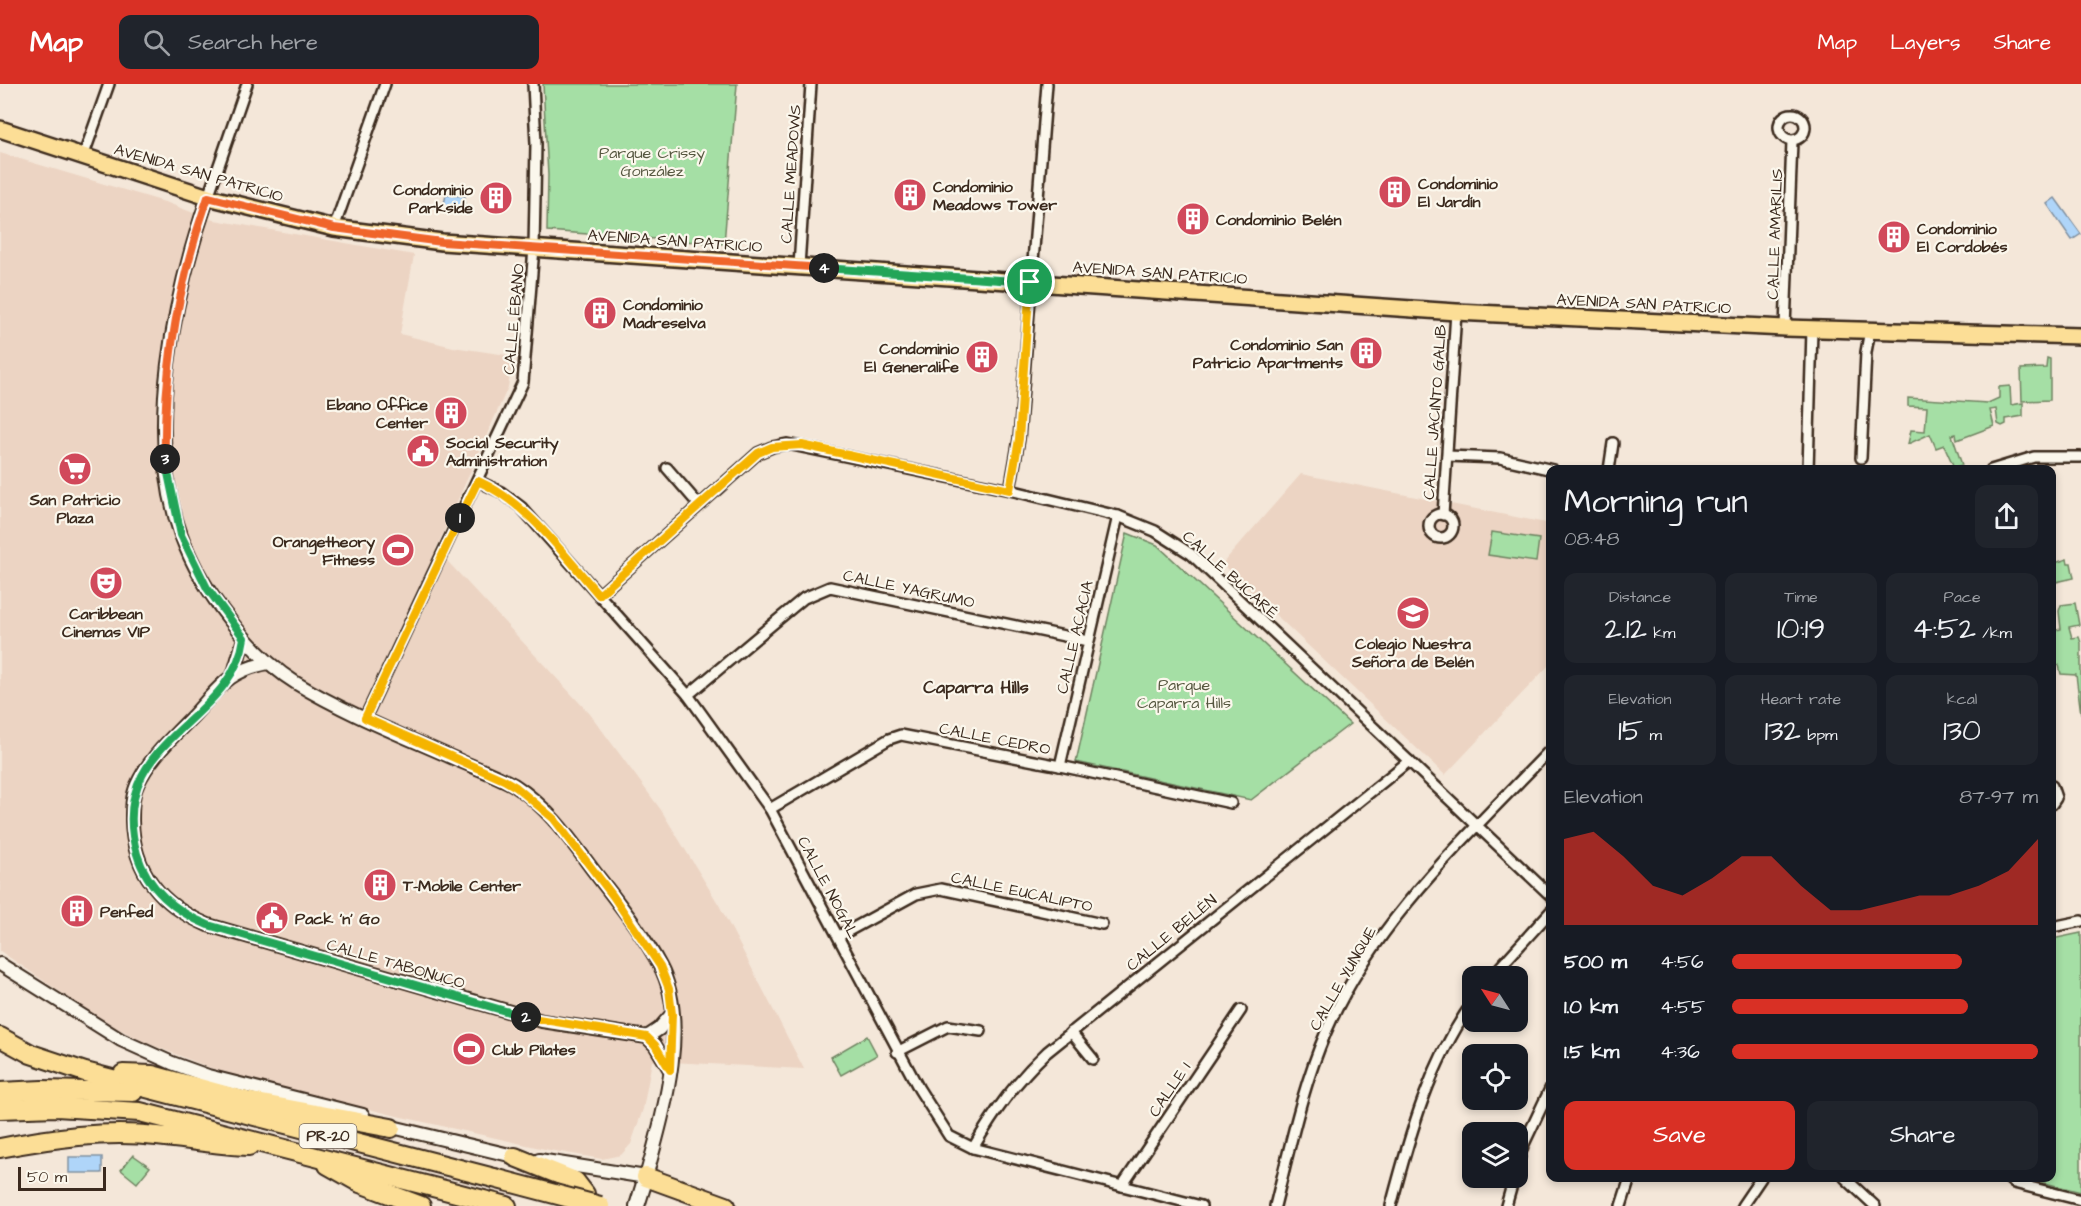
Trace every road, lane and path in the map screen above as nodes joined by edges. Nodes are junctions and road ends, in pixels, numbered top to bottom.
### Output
1 (109, 84) edge
2 (247, 84) edge
3 (385, 84) edge
4 (532, 84) edge
5 (811, 84) edge
6 (1047, 84) edge
7 (0, 129) edge
8 (1792, 141) dead end
9 (83, 157) junction
10 (208, 197) junction
11 (334, 228) junction
12 (534, 248) junction
13 (799, 266) junction
14 (1030, 282) junction
15 (1456, 312) junction
16 (1785, 328) junction
17 (1812, 329) junction
18 (1870, 330) junction
19 (2081, 336) edge
20 (1612, 443) dead end
21 (1447, 456) junction
22 (2081, 457) edge
23 (1861, 458) dead end
24 (1610, 465) edge
25 (1808, 465) edge
26 (2007, 465) edge
27 (667, 468) dead end
28 (1546, 468) edge
29 (478, 481) junction
30 (1010, 490) junction
31 (699, 505) junction
32 (1443, 515) dead end
33 (1118, 516) junction
34 (599, 595) junction
35 (244, 638) junction
36 (1088, 641) junction
37 (268, 663) junction
38 (234, 673) junction
39 (688, 695) junction
40 (365, 718) junction
41 (1546, 754) edge
42 (1409, 760) junction
43 (1060, 766) junction
44 (1231, 803) dead end
45 (770, 809) junction
46 (1477, 826) junction
47 (1546, 891) edge
48 (1546, 917) edge
49 (2081, 921) edge
50 (1101, 924) dead end
51 (2056, 926) edge
52 (839, 936) junction
53 (0, 964) edge
54 (1501, 966) edge
55 (1241, 1010) dead end
56 (672, 1014) junction
57 (1462, 1020) edge
58 (981, 1031) dead end
59 (1071, 1032) junction
60 (0, 1037) edge
61 (647, 1037) junction
62 (897, 1052) junction
63 (1093, 1059) dead end
64 (670, 1070) junction
65 (85, 1072) junction
66 (0, 1092) edge
67 (162, 1093) junction
68 (1546, 1096) edge
69 (0, 1109) edge
70 (391, 1128) junction
71 (1528, 1137) edge
72 (22, 1143) junction
73 (0, 1148) edge
74 (287, 1148) junction
75 (974, 1148) junction
76 (306, 1153) junction
77 (0, 1154) edge
78 (515, 1157) junction
79 (646, 1177) junction
80 (1629, 1182) edge
81 (1758, 1182) edge
82 (1849, 1182) edge
83 (2013, 1182) edge
84 (1122, 1186) junction
85 (1511, 1188) edge
86 (2081, 1200) edge
87 (421, 1206) edge
88 (507, 1206) edge
89 (586, 1206) edge
90 (600, 1206) edge
91 (637, 1206) edge
92 (726, 1206) edge
93 (1201, 1206) edge
94 (1275, 1206) edge
95 (1391, 1206) edge
96 (1506, 1206) edge
97 (1621, 1206) edge
98 (1742, 1206) edge
99 (1875, 1206) edge

1 - 9 street
2 - 10 street
3 - 11 street
4 - 12 street, CALLE ÉBANO
5 - 13 street, CALLE MEADOWS
6 - 14 street
7 - 9 main road, AVENIDA SAN PATRICIO
8 - 16 street, CALLE AMARILIS
9 - 10 main road, AVENIDA SAN PATRICIO
10 - 11 main road, AVENIDA SAN PATRICIO
10 - 35 street
11 - 12 main road, AVENIDA SAN PATRICIO
12 - 13 main road, AVENIDA SAN PATRICIO
12 - 29 street, CALLE ÉBANO
13 - 14 main road, AVENIDA SAN PATRICIO
14 - 15 main road, AVENIDA SAN PATRICIO
14 - 30 street
15 - 16 main road, AVENIDA SAN PATRICIO
15 - 21 street, CALLE JACINTO GALIB
16 - 17 main road, AVENIDA SAN PATRICIO
17 - 18 main road, AVENIDA SAN PATRICIO
17 - 25 street
18 - 19 main road, AVENIDA SAN PATRICIO
18 - 23 street
20 - 24 street
21 - 28 street
21 - 32 street, CALLE JACINTO GALIB
22 - 26 street
27 - 31 street
29 - 34 street, CALLE NOGAL
29 - 40 street, CALLE ÉBANO
30 - 31 street, CALLE BUCARÉ
30 - 33 street, CALLE BUCARÉ
31 - 34 street, CALLE BUCARÉ
33 - 36 street, CALLE ACACIA
33 - 42 street, CALLE BUCARÉ
34 - 39 street, CALLE NOGAL
35 - 37 street
35 - 38 street, CALLE TABONUCO
36 - 39 street, CALLE YAGRUMO
36 - 43 street, CALLE ACACIA
37 - 38 street, CALLE TABONUCO
37 - 40 street
38 - 61 street, CALLE TABONUCO
39 - 45 street, CALLE NOGAL
40 - 56 street
41 - 46 street, CALLE YUNQUE
42 - 46 street, CALLE BUCARÉ
42 - 59 street, CALLE BELÉN
43 - 44 street, CALLE CEDRO
43 - 45 street, CALLE CEDRO
45 - 52 street, CALLE NOGAL
46 - 47 street, CALLE BUCARÉ
46 - 94 street, CALLE YUNQUE
48 - 54 street
49 - 51 street
50 - 52 street, CALLE EUCALIPTO
52 - 62 street, CALLE NOGAL
53 - 70 street
55 - 84 street, CALLE 1
56 - 61 street
56 - 64 street
57 - 95 street
58 - 62 street
59 - 63 street
59 - 75 street, CALLE BELÉN
60 - 65 highway
61 - 64 street
62 - 75 street, CALLE NOGAL
64 - 79 street
65 - 67 highway
65 - 70 highway
66 - 67 highway, PR-20
67 - 90 highway, PR-20, bridge
68 - 71 street
69 - 74 highway, PR-20
70 - 78 street
72 - 73 highway
72 - 74 highway
72 - 77 highway
74 - 76 highway, PR-20
75 - 84 street, CALLE NOGAL
76 - 87 highway
76 - 88 highway, PR-20
78 - 79 street
78 - 89 highway
79 - 91 main road
79 - 92 highway
80 - 97 street
81 - 98 street
82 - 99 street
83 - 86 street
84 - 93 street, CALLE NOGAL
85 - 96 street

